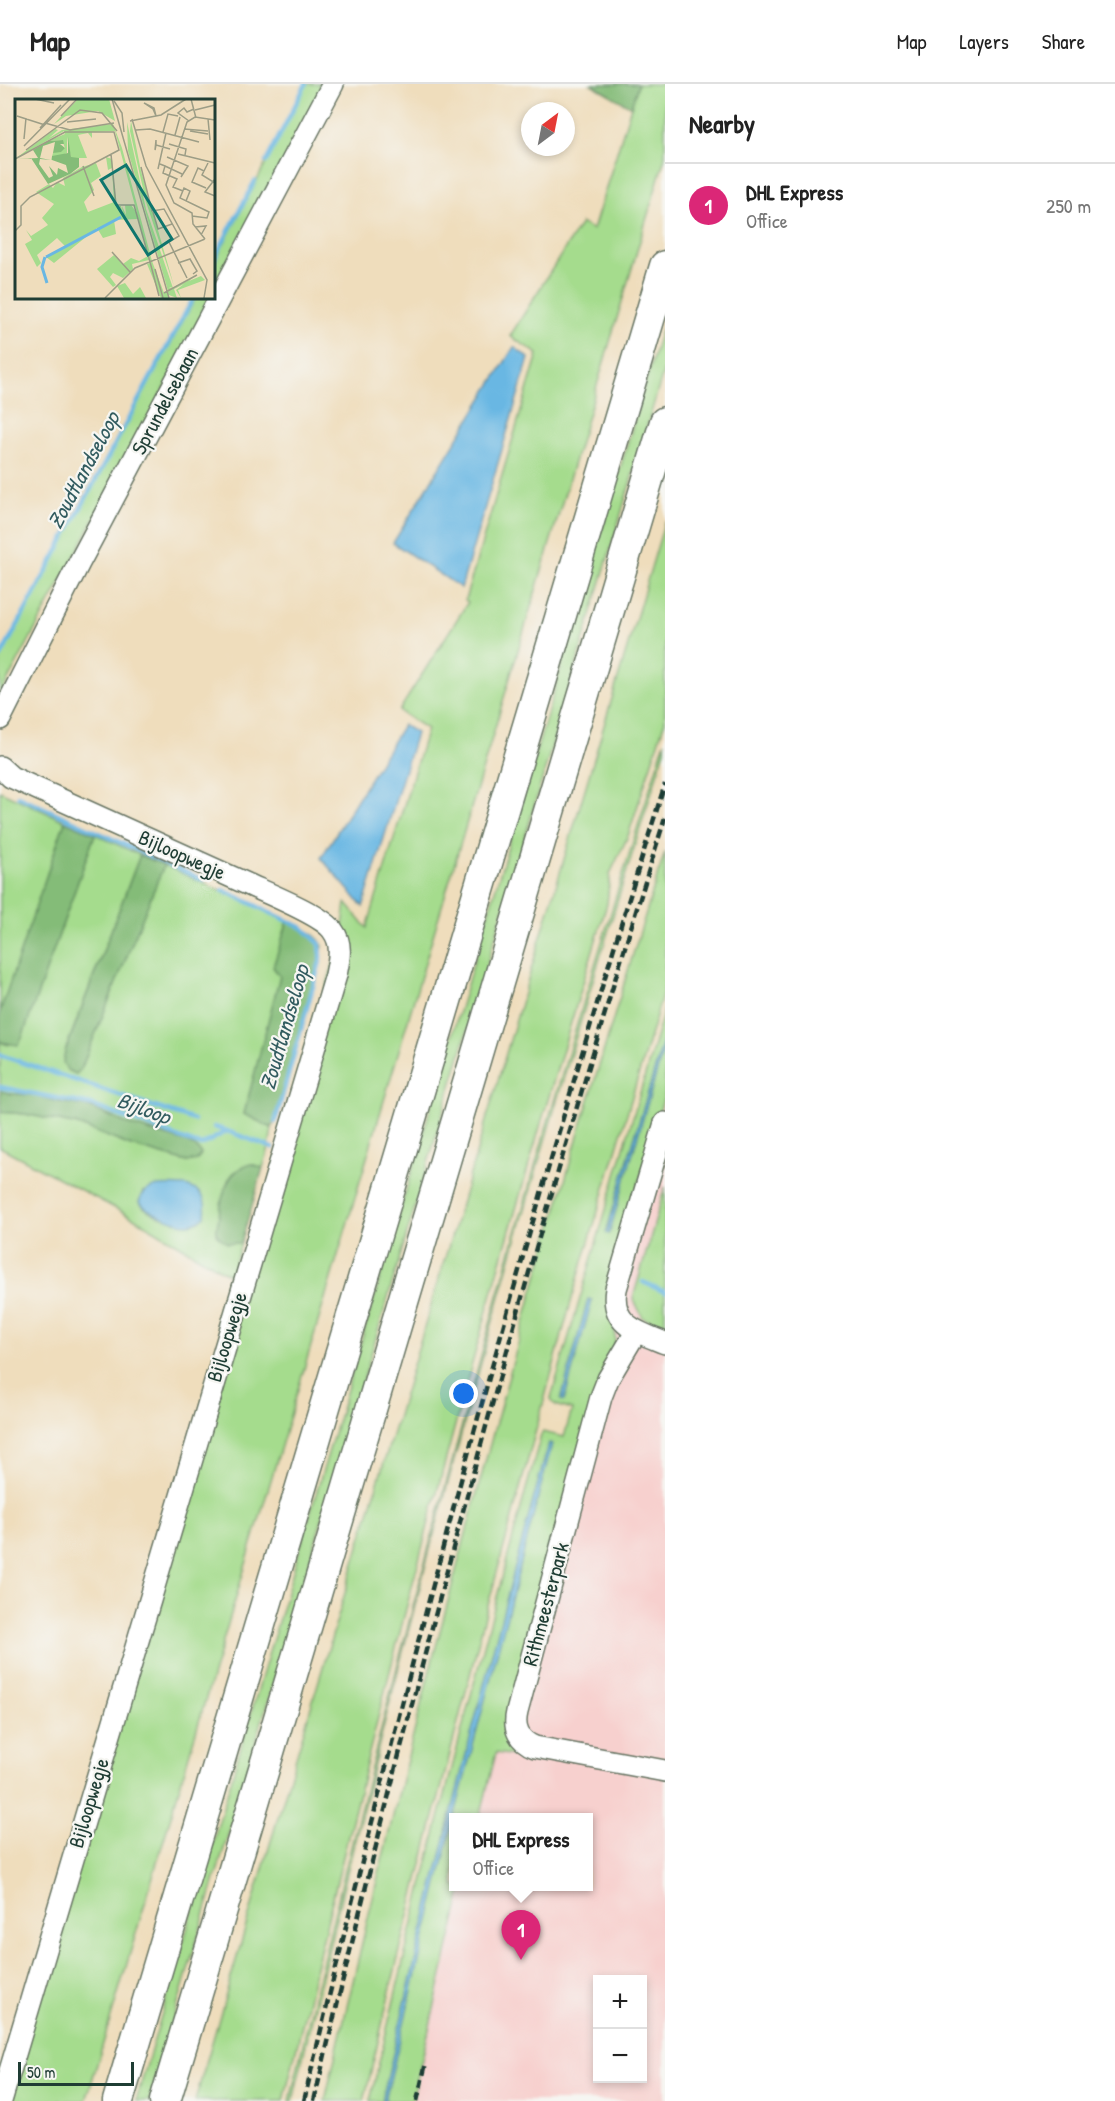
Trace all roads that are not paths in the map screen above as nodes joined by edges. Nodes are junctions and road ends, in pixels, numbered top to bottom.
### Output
1 (333, 84) edge
2 (665, 266) edge
3 (665, 422) edge
4 (0, 719) edge
5 (0, 767) edge
6 (665, 1124) edge
7 (636, 1332) junction
8 (665, 1343) edge
9 (665, 1771) edge
10 (168, 2092) edge
11 (1, 2101) edge
12 (118, 2101) edge

1 - 4 street, Sprundelsebaan
2 - 12 highway
3 - 10 highway
5 - 11 street, Bijloopwegje
6 - 7 street
7 - 8 street
7 - 9 street, Rithmeesterpark

